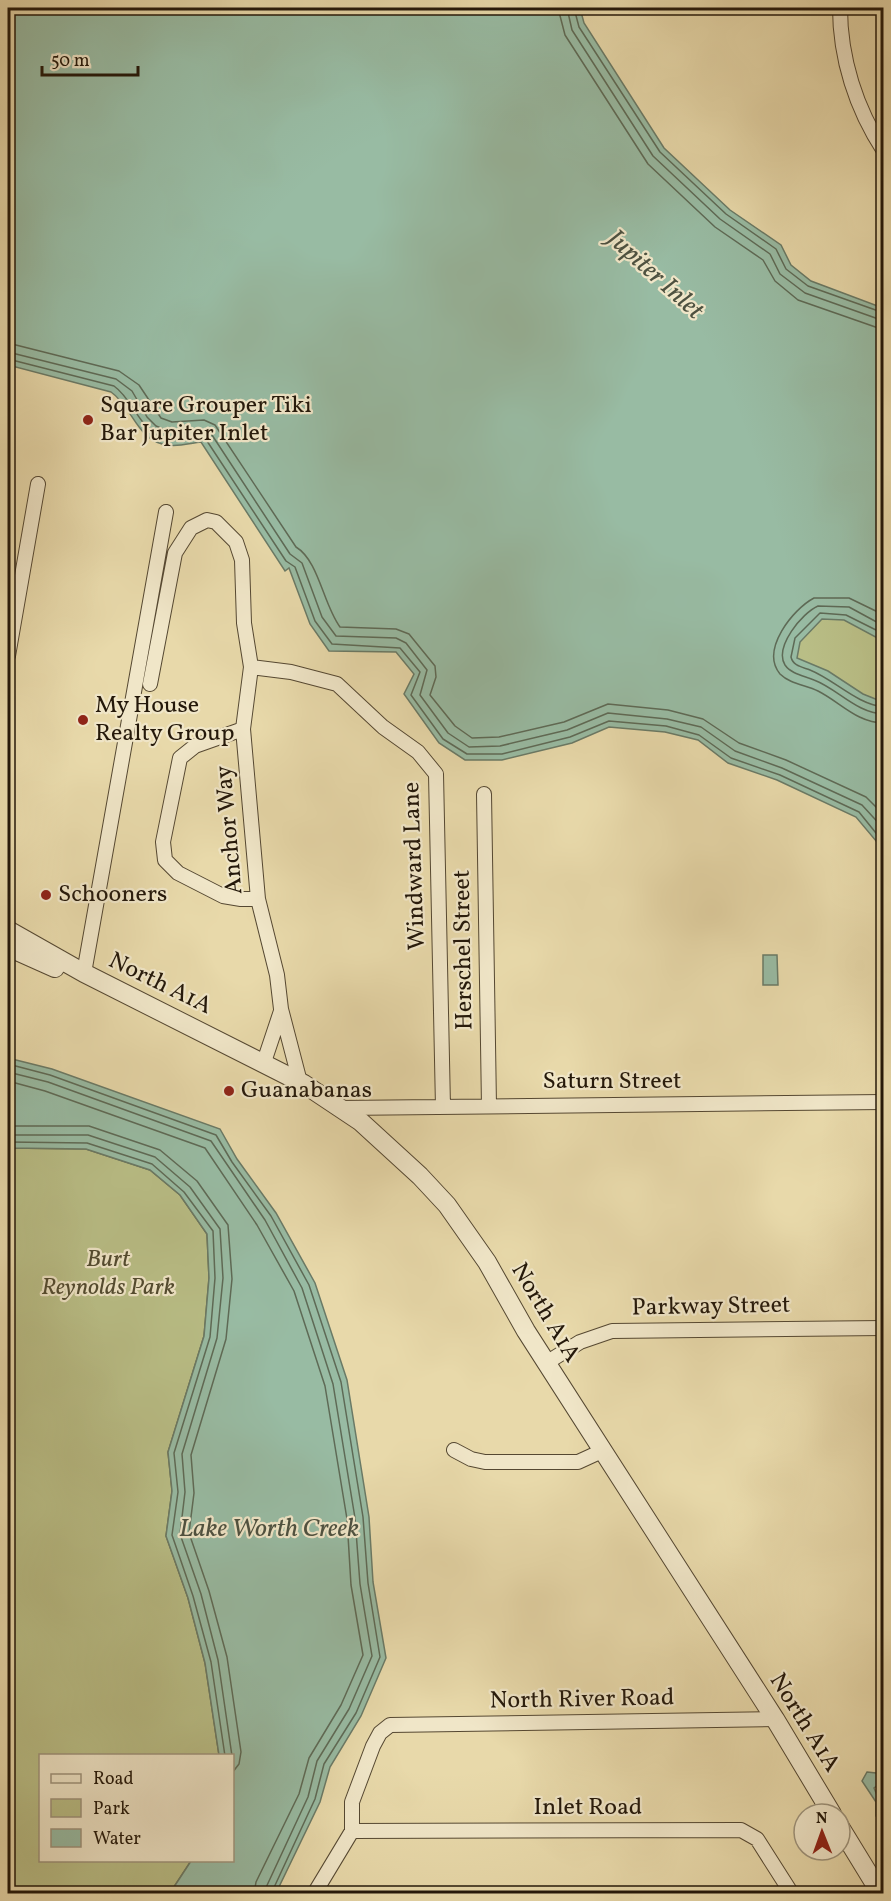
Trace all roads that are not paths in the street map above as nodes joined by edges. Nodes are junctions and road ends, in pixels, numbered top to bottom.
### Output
1 (840, 8) edge
2 (884, 151) edge
3 (38, 484) dead end
4 (166, 512) dead end
5 (8, 656) edge
6 (251, 667) junction
7 (150, 684) dead end
8 (243, 729) junction
9 (484, 794) dead end
10 (258, 899) junction
11 (8, 930) edge
12 (8, 947) edge
13 (84, 973) junction
14 (281, 1009) junction
15 (264, 1062) junction
16 (300, 1082) junction
17 (884, 1102) edge
18 (489, 1106) junction
19 (443, 1107) junction
20 (341, 1108) junction
21 (884, 1328) edge
22 (546, 1363) junction
23 (454, 1450) dead end
24 (602, 1451) junction
25 (775, 1719) junction
26 (825, 1802) edge
27 (352, 1831) junction
28 (852, 1846) edge
29 (314, 1893) edge
30 (792, 1893) edge
31 (881, 1893) edge

1 - 2 street
3 - 5 street
4 - 13 street
6 - 7 street, Anchor Way
6 - 8 street, Anchor Way
6 - 19 street, Windward Lane
8 - 10 street, Anchor Way
8 - 10 street
9 - 18 street, Herschel Street
10 - 14 street, Anchor Way
11 - 13 street, North A1A
12 - 13 street, North A1A
13 - 15 street, North A1A
14 - 15 street, Anchor Way
14 - 16 street, Anchor Way
15 - 16 street, North A1A
16 - 20 street, North A1A
17 - 18 street, Saturn Street
18 - 19 street, Saturn Street
19 - 20 street, Saturn Street
20 - 22 street, North A1A
21 - 22 street, Parkway Street
22 - 24 street, North A1A
23 - 24 street
24 - 25 street, North A1A
25 - 26 street, North A1A
25 - 27 street, North River Road
27 - 29 street
27 - 30 street, Inlet Road
28 - 31 street

